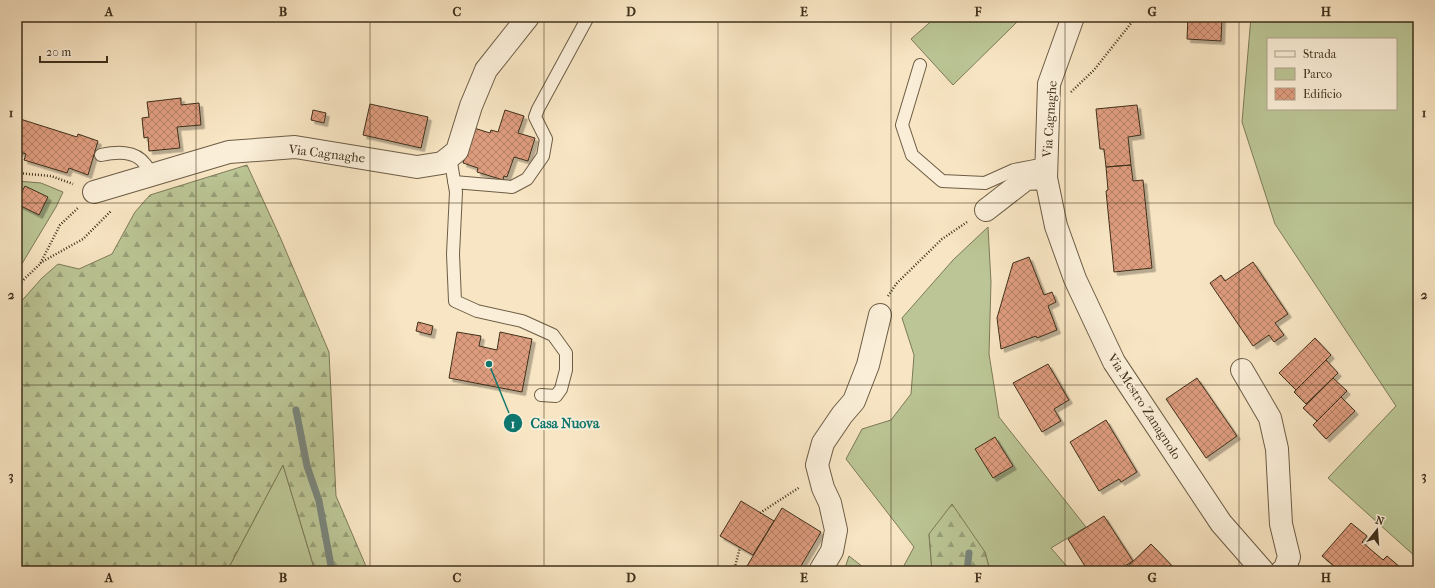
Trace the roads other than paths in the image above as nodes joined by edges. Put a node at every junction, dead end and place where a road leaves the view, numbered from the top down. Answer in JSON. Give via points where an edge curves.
{"nodes":[{"id":1,"x":528,"y":17,"type":"edge"},
{"id":2,"x":588,"y":17,"type":"edge"},
{"id":3,"x":1072,"y":17,"type":"edge"},
{"id":4,"x":920,"y":65,"type":"dead end"},
{"id":5,"x":101,"y":155,"type":"dead end"},
{"id":6,"x":450,"y":157,"type":"junction"},
{"id":7,"x":1046,"y":171,"type":"junction"},
{"id":8,"x":150,"y":176,"type":"junction"},
{"id":9,"x":454,"y":182,"type":"junction"},
{"id":10,"x":94,"y":192,"type":"road end"},
{"id":11,"x":986,"y":210,"type":"road end"},
{"id":12,"x":880,"y":314,"type":"road end"},
{"id":13,"x":1242,"y":370,"type":"dead end"},
{"id":14,"x":541,"y":395,"type":"dead end"},
{"id":15,"x":820,"y":571,"type":"edge"},
{"id":16,"x":1263,"y":571,"type":"edge"},
{"id":17,"x":1282,"y":571,"type":"edge"}],
"edges":[{"from":1,"to":6,"type":"street","via":[[486,70],[457,151]]},
{"from":2,"to":9,"type":"lane","via":[[538,109],[535,117],[546,139],[544,156],[527,179],[512,187]]},
{"from":3,"to":7,"type":"street","name":"Via Cagnaghe","via":[[1049,84]]},
{"from":4,"to":7,"type":"lane","via":[[902,125],[912,155],[942,181],[985,183],[1014,170]]},
{"from":5,"to":8,"type":"lane","via":[[118,152],[132,154],[145,163]]},
{"from":6,"to":8,"type":"street","name":"Via Cagnaghe","via":[[442,163],[417,167],[295,147],[229,152]]},
{"from":6,"to":9,"type":"lane"},
{"from":7,"to":11,"type":"street","via":[[1026,179]]},
{"from":7,"to":16,"type":"street","name":"Via Mestro Zanagnolo","via":[[1056,226],[1075,279],[1114,362],[1221,523]]},
{"from":8,"to":10,"type":"street","name":"Via Cagnaghe"},
{"from":9,"to":14,"type":"lane","via":[[455,301],[477,311],[522,321],[553,335],[566,353],[566,370],[561,389],[556,396]]},
{"from":12,"to":15,"type":"street","via":[[868,365],[854,401],[823,443],[817,465],[836,530],[832,551]]},
{"from":13,"to":17,"type":"street","via":[[1270,418],[1277,449],[1281,524],[1290,557]]}]}
